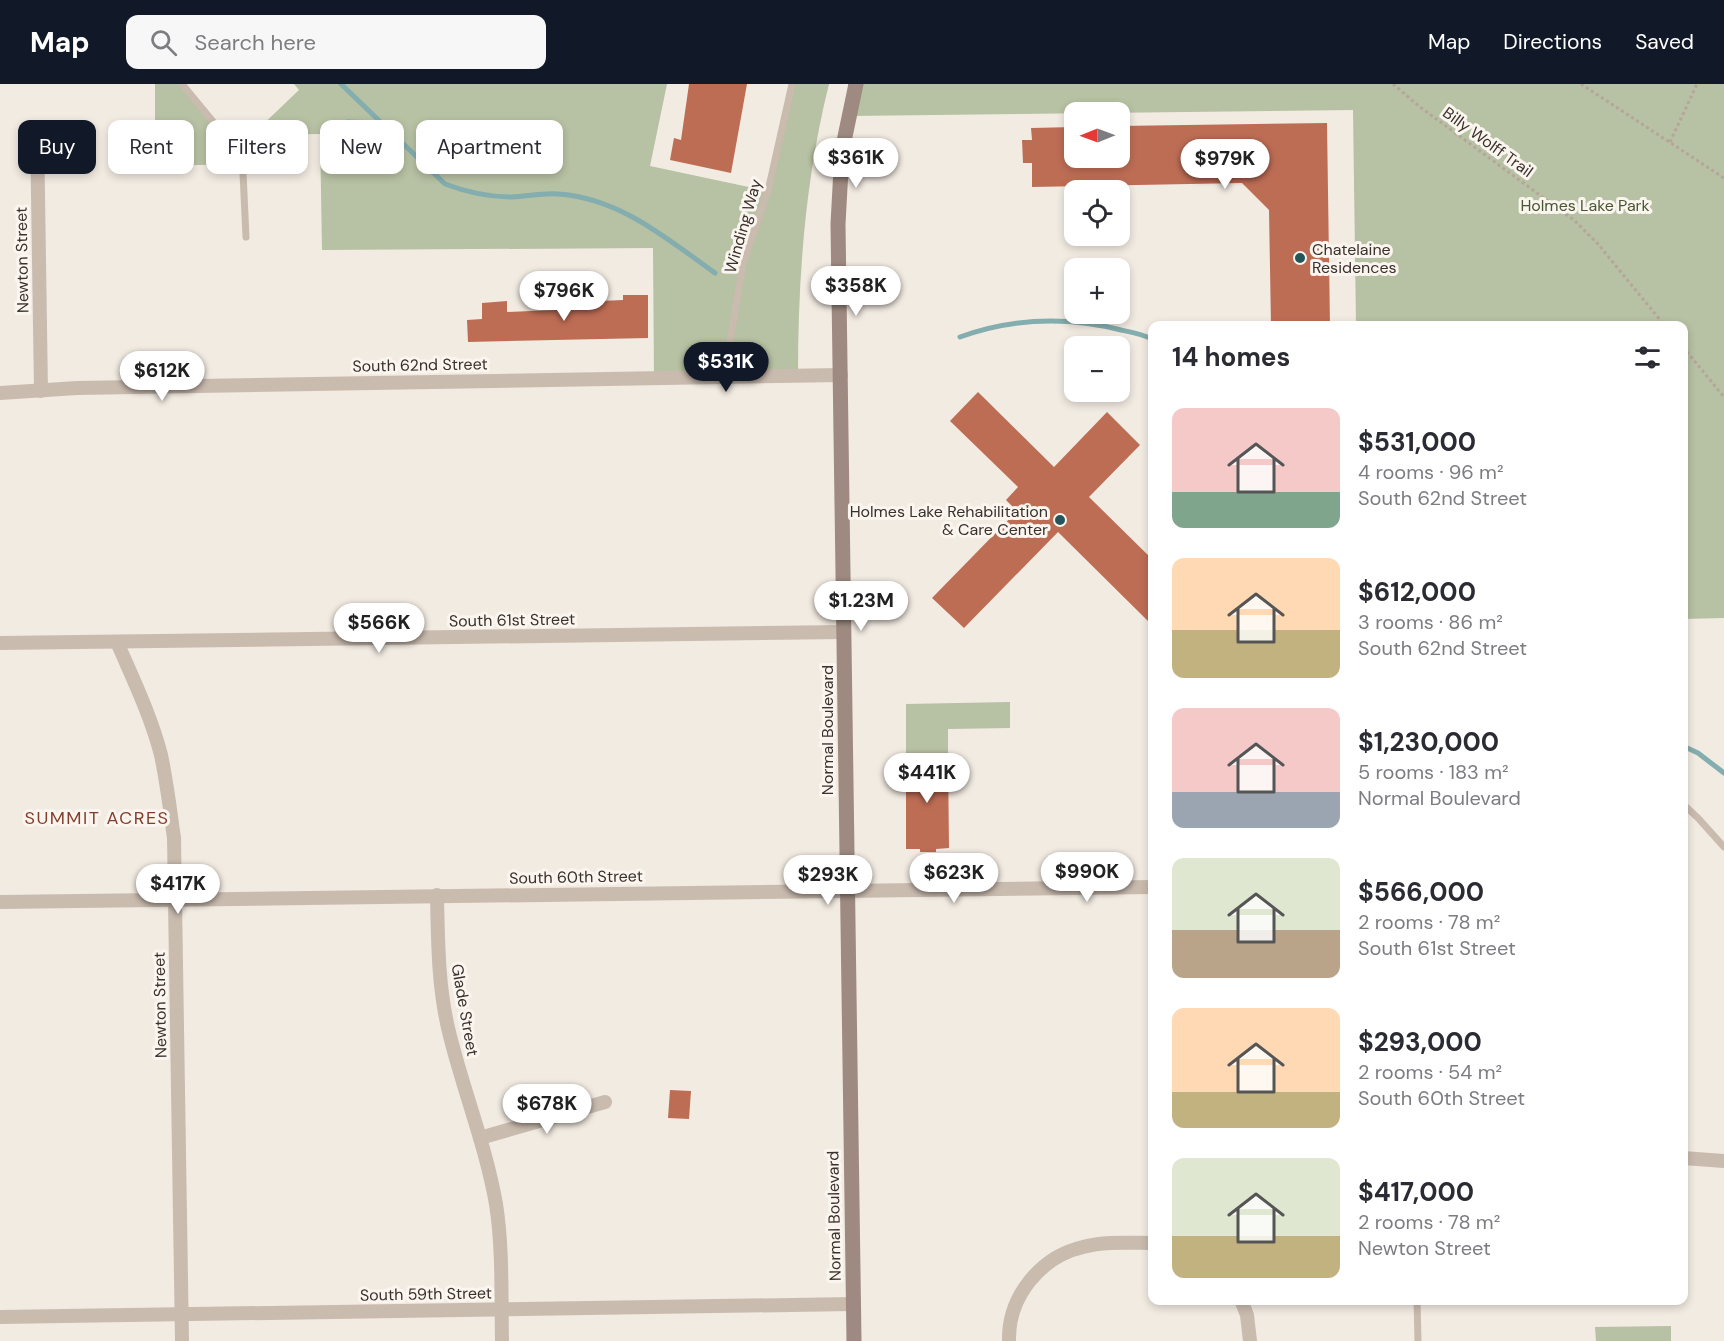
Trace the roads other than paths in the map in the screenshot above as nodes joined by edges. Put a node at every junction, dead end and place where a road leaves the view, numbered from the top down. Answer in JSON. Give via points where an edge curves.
{"nodes":[{"id":1,"x":182,"y":84,"type":"edge"},
{"id":2,"x":792,"y":84,"type":"edge"},
{"id":3,"x":856,"y":84,"type":"edge"},
{"id":4,"x":38,"y":174,"type":"edge"},
{"id":5,"x":246,"y":237,"type":"dead end"},
{"id":6,"x":841,"y":375,"type":"junction"},
{"id":7,"x":724,"y":378,"type":"junction"},
{"id":8,"x":41,"y":391,"type":"junction"},
{"id":9,"x":0,"y":393,"type":"edge"},
{"id":10,"x":844,"y":632,"type":"junction"},
{"id":11,"x":117,"y":642,"type":"junction"},
{"id":12,"x":0,"y":643,"type":"edge"},
{"id":13,"x":1688,"y":809,"type":"edge"},
{"id":14,"x":1724,"y":847,"type":"edge"},
{"id":15,"x":1148,"y":887,"type":"edge"},
{"id":16,"x":846,"y":890,"type":"junction"},
{"id":17,"x":437,"y":896,"type":"junction"},
{"id":18,"x":175,"y":899,"type":"junction"},
{"id":19,"x":0,"y":902,"type":"edge"},
{"id":20,"x":605,"y":1102,"type":"dead end"},
{"id":21,"x":480,"y":1138,"type":"junction"},
{"id":22,"x":1688,"y":1158,"type":"edge"},
{"id":23,"x":1724,"y":1161,"type":"edge"},
{"id":24,"x":1148,"y":1243,"type":"edge"},
{"id":25,"x":853,"y":1304,"type":"junction"},
{"id":26,"x":1243,"y":1305,"type":"edge"},
{"id":27,"x":1417,"y":1305,"type":"edge"},
{"id":28,"x":501,"y":1310,"type":"junction"},
{"id":29,"x":181,"y":1315,"type":"junction"},
{"id":30,"x":0,"y":1317,"type":"edge"},
{"id":31,"x":182,"y":1341,"type":"edge"},
{"id":32,"x":502,"y":1341,"type":"edge"},
{"id":33,"x":854,"y":1341,"type":"edge"},
{"id":34,"x":1009,"y":1341,"type":"edge"},
{"id":35,"x":1250,"y":1341,"type":"edge"},
{"id":36,"x":1418,"y":1341,"type":"edge"}],
"edges":[{"from":1,"to":5,"type":"lane","via":[[239,153]]},
{"from":2,"to":7,"type":"lane","name":"Winding Way","via":[[768,191],[743,263]]},
{"from":3,"to":6,"type":"main road","name":"Normal Boulevard","via":[[842,152],[838,198]]},
{"from":4,"to":8,"type":"street","name":"Newton Street"},
{"from":6,"to":7,"type":"street","name":"South 62nd Street"},
{"from":6,"to":10,"type":"main road","name":"Normal Boulevard"},
{"from":7,"to":8,"type":"street","name":"South 62nd Street","via":[[77,387]]},
{"from":8,"to":9,"type":"street","name":"South 62nd Street"},
{"from":10,"to":11,"type":"street","name":"South 61st Street"},
{"from":10,"to":16,"type":"main road","name":"Normal Boulevard"},
{"from":11,"to":12,"type":"street","name":"South 61st Street"},
{"from":11,"to":18,"type":"street","name":"Newton Street","via":[[160,754],[174,838]]},
{"from":13,"to":14,"type":"lane"},
{"from":15,"to":16,"type":"street","name":"South 60th Street"},
{"from":16,"to":17,"type":"street","name":"South 60th Street"},
{"from":16,"to":25,"type":"main road","name":"Normal Boulevard"},
{"from":17,"to":18,"type":"street","name":"South 60th Street"},
{"from":17,"to":21,"type":"street","name":"Glade Street","via":[[441,988],[450,1035]]},
{"from":18,"to":19,"type":"street","name":"South 60th Street"},
{"from":18,"to":29,"type":"street","name":"Newton Street"},
{"from":20,"to":21,"type":"street"},
{"from":21,"to":28,"type":"street","name":"Glade Street","via":[[496,1206]]},
{"from":22,"to":23,"type":"street"},
{"from":24,"to":34,"type":"street","via":[[1084,1246],[1038,1271],[1017,1301]]},
{"from":25,"to":28,"type":"street","name":"South 59th Street"},
{"from":25,"to":33,"type":"main road","name":"Normal Boulevard"},
{"from":26,"to":35,"type":"street"},
{"from":27,"to":36,"type":"lane"},
{"from":28,"to":29,"type":"street","name":"South 59th Street"},
{"from":28,"to":32,"type":"street","name":"Glade Street"},
{"from":29,"to":30,"type":"street","name":"South 59th Street"},
{"from":29,"to":31,"type":"street","name":"Newton Street"}]}
